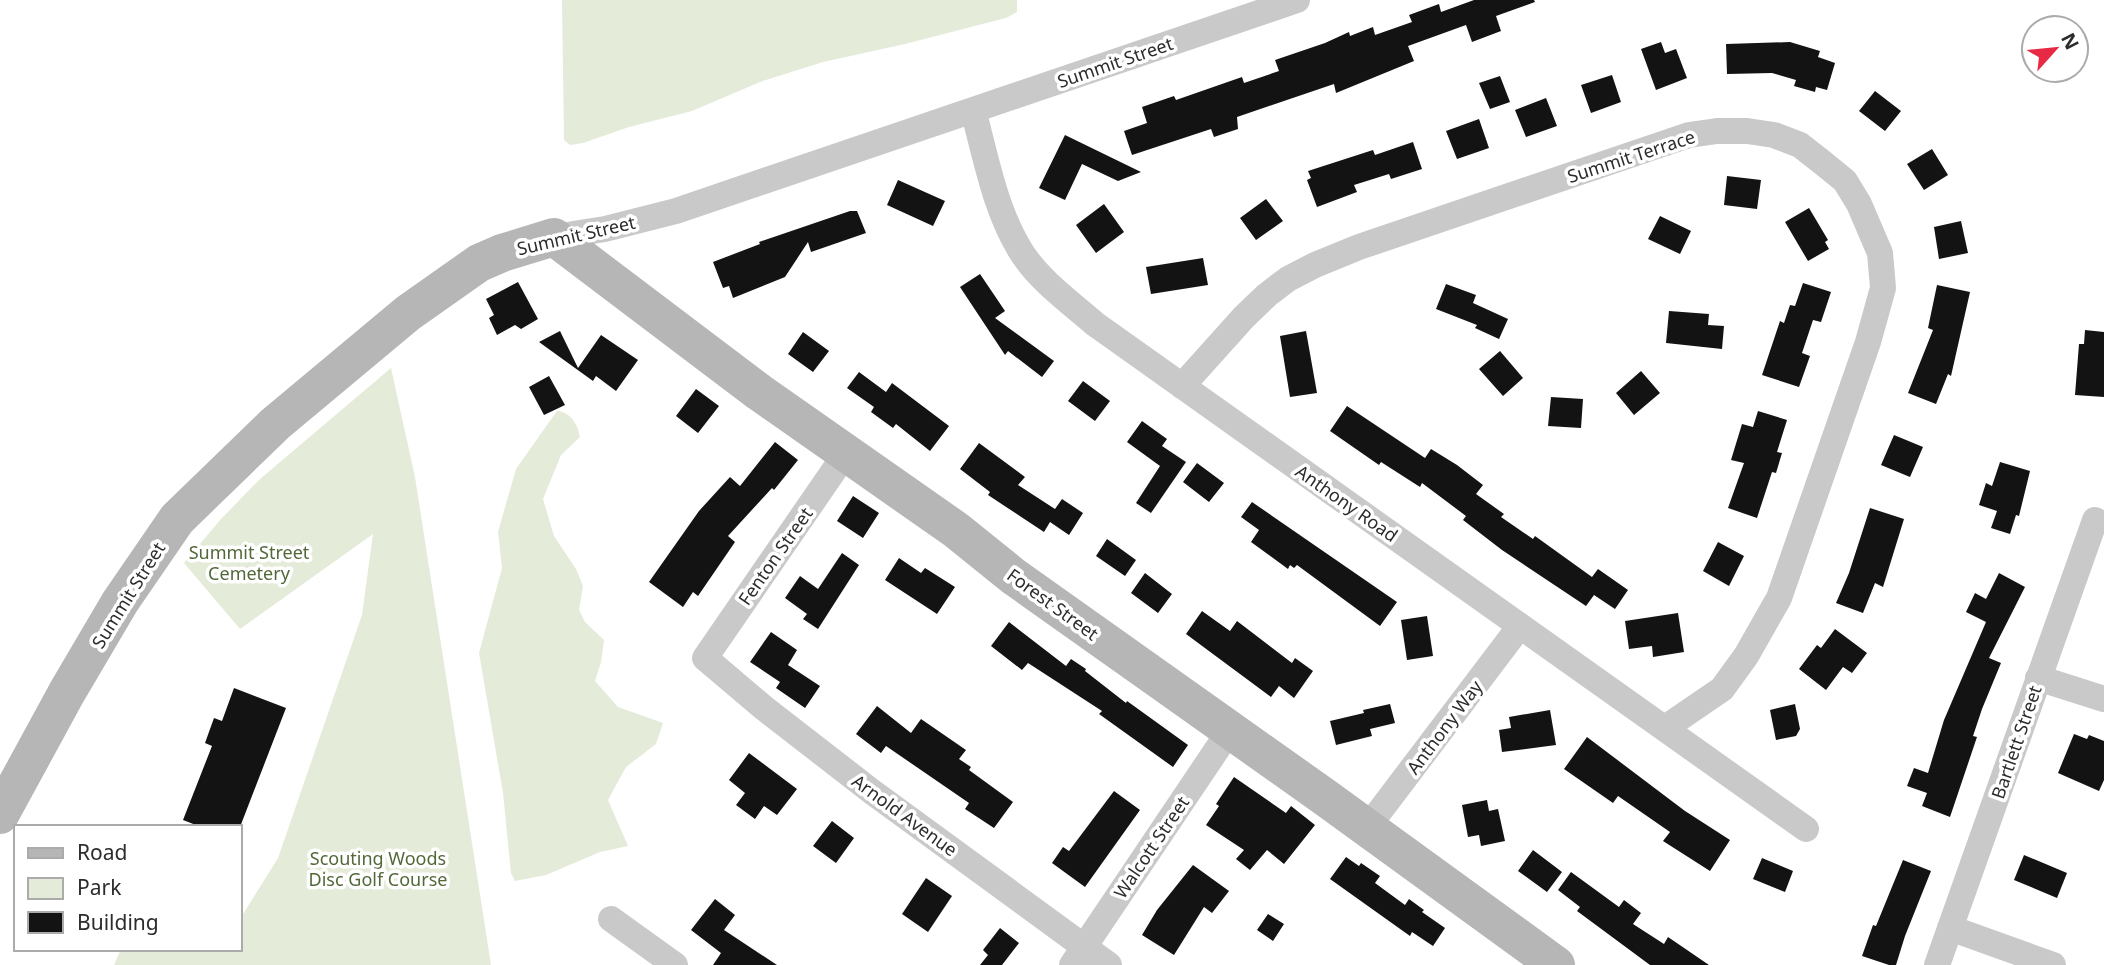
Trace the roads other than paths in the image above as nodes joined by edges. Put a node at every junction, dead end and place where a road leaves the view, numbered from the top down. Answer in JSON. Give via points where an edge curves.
{"nodes":[{"id":1,"x":1297,"y":0,"type":"edge"},
{"id":2,"x":973,"y":110,"type":"junction"},
{"id":3,"x":554,"y":237,"type":"junction"},
{"id":4,"x":1182,"y":386,"type":"junction"},
{"id":5,"x":846,"y":453,"type":"junction"},
{"id":6,"x":2095,"y":520,"type":"dead end"},
{"id":7,"x":1520,"y":626,"type":"junction"},
{"id":8,"x":705,"y":658,"type":"joint"},
{"id":9,"x":2038,"y":678,"type":"junction"},
{"id":10,"x":2104,"y":699,"type":"edge"},
{"id":11,"x":1665,"y":728,"type":"junction"},
{"id":12,"x":1230,"y":730,"type":"junction"},
{"id":13,"x":0,"y":816,"type":"edge"},
{"id":14,"x":1367,"y":828,"type":"junction"},
{"id":15,"x":1807,"y":829,"type":"dead end"},
{"id":16,"x":611,"y":919,"type":"dead end"},
{"id":17,"x":1950,"y":928,"type":"junction"},
{"id":18,"x":1078,"y":957,"type":"edge"},
{"id":19,"x":675,"y":965,"type":"edge"},
{"id":20,"x":1109,"y":965,"type":"edge"},
{"id":21,"x":1556,"y":965,"type":"edge"},
{"id":22,"x":1937,"y":965,"type":"edge"},
{"id":23,"x":2053,"y":965,"type":"edge"}],
"edges":[{"from":1,"to":2,"type":"street","name":"Summit Street"},
{"from":2,"to":3,"type":"street","name":"Summit Street","via":[[676,211]]},
{"from":2,"to":4,"type":"street","name":"Anthony Road","via":[[997,196],[1022,253],[1095,324]]},
{"from":3,"to":5,"type":"street","name":"Forest Street"},
{"from":3,"to":13,"type":"street","name":"Summit Street","via":[[479,264],[408,313],[275,424],[177,519],[120,602]]},
{"from":4,"to":7,"type":"street","name":"Anthony Road"},
{"from":4,"to":11,"type":"street","name":"Summit Terrace","via":[[1267,295],[1288,279],[1359,247],[1689,135],[1747,131],[1800,145],[1845,181],[1859,204],[1880,253],[1883,288],[1779,598],[1722,689]]},
{"from":5,"to":8,"type":"street","name":"Fenton Street"},
{"from":5,"to":12,"type":"street","name":"Forest Street"},
{"from":6,"to":9,"type":"street","name":"Bartlett Street"},
{"from":7,"to":11,"type":"street","name":"Anthony Road"},
{"from":7,"to":14,"type":"street","name":"Anthony Way"},
{"from":8,"to":18,"type":"street","name":"Arnold Avenue"},
{"from":9,"to":10,"type":"street"},
{"from":9,"to":17,"type":"street","name":"Bartlett Street"},
{"from":11,"to":15,"type":"street","name":"Anthony Road"},
{"from":12,"to":14,"type":"street","name":"Forest Street"},
{"from":12,"to":18,"type":"street","name":"Walcott Street"},
{"from":14,"to":21,"type":"street","name":"Forest Street"},
{"from":16,"to":19,"type":"street"},
{"from":17,"to":22,"type":"street","name":"Bartlett Street"},
{"from":17,"to":23,"type":"street"},
{"from":18,"to":20,"type":"street","name":"Arnold Avenue"}]}
